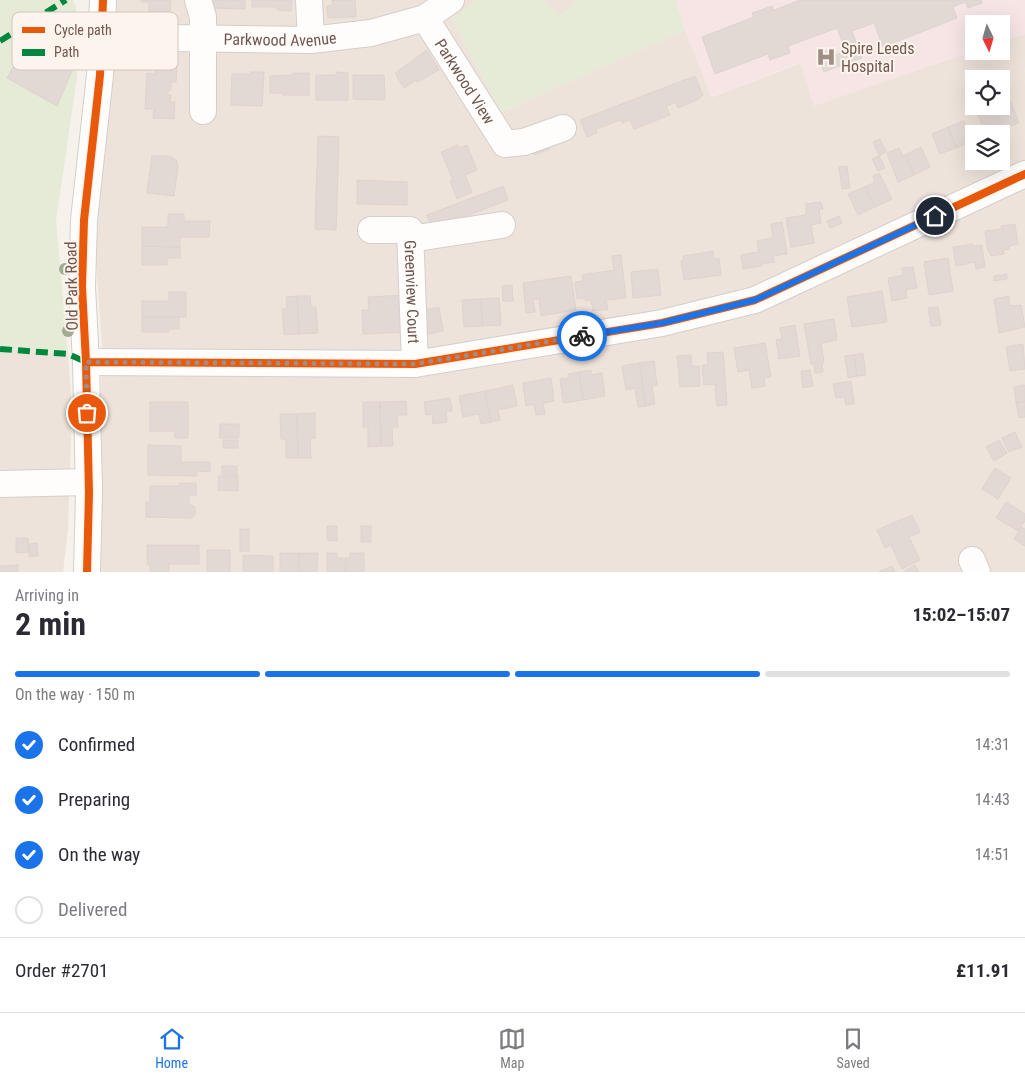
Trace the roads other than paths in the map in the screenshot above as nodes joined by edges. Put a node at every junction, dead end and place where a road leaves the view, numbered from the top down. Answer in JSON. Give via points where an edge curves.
{"nodes":[{"id":1,"x":198,"y":0,"type":"edge"},
{"id":2,"x":309,"y":0,"type":"edge"},
{"id":3,"x":451,"y":0,"type":"edge"},
{"id":4,"x":425,"y":18,"type":"junction"},
{"id":5,"x":178,"y":39,"type":"edge"},
{"id":6,"x":203,"y":39,"type":"junction"},
{"id":7,"x":311,"y":40,"type":"junction"},
{"id":8,"x":100,"y":70,"type":"edge"},
{"id":9,"x":203,"y":111,"type":"dead end"},
{"id":10,"x":563,"y":128,"type":"dead end"},
{"id":11,"x":1025,"y":174,"type":"edge"},
{"id":12,"x":502,"y":225,"type":"dead end"},
{"id":13,"x":371,"y":230,"type":"dead end"},
{"id":14,"x":410,"y":239,"type":"junction"},
{"id":15,"x":86,"y":362,"type":"junction"},
{"id":16,"x":415,"y":364,"type":"junction"},
{"id":17,"x":89,"y":482,"type":"junction"},
{"id":18,"x":0,"y":484,"type":"edge"},
{"id":19,"x":87,"y":572,"type":"edge"}],
"edges":[{"from":1,"to":6,"type":"street","via":[[203,17]]},
{"from":2,"to":7,"type":"street"},
{"from":3,"to":4,"type":"street","name":"Parkwood Avenue"},
{"from":4,"to":7,"type":"street","name":"Parkwood Avenue","via":[[371,33]]},
{"from":4,"to":10,"type":"street","name":"Parkwood View","via":[[505,144],[524,142]]},
{"from":5,"to":6,"type":"street","name":"Parkwood Avenue"},
{"from":6,"to":7,"type":"street","name":"Parkwood Avenue"},
{"from":6,"to":9,"type":"street"},
{"from":8,"to":15,"type":"street","name":"Old Park Road","via":[[84,220],[82,287]]},
{"from":11,"to":16,"type":"street","via":[[755,300],[662,323]]},
{"from":12,"to":14,"type":"street"},
{"from":13,"to":14,"type":"street","name":"Greenview Court","via":[[410,230]]},
{"from":14,"to":16,"type":"street","name":"Greenview Court"},
{"from":15,"to":16,"type":"street"},
{"from":15,"to":17,"type":"street","name":"Old Park Road"},
{"from":17,"to":18,"type":"street"},
{"from":17,"to":19,"type":"street","name":"Old Park Road"}]}
